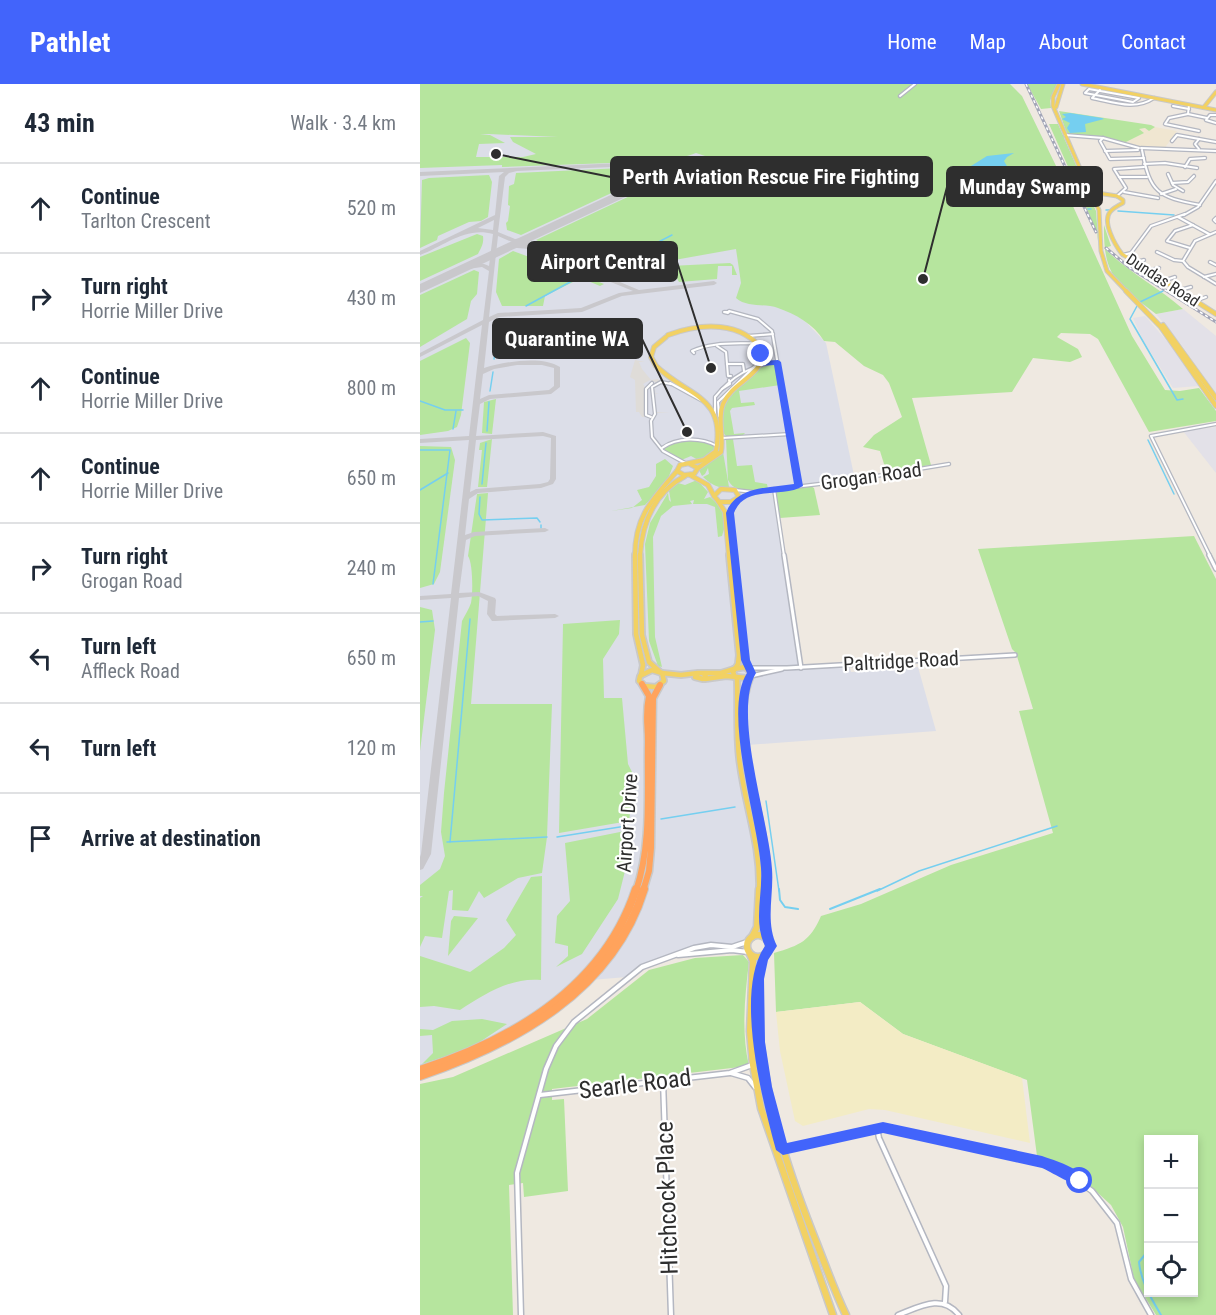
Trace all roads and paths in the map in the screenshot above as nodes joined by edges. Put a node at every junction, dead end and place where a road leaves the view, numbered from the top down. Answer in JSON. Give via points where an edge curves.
{"nodes":[{"id":1,"x":915,"y":84,"type":"edge"},
{"id":2,"x":1061,"y":84,"type":"edge"},
{"id":3,"x":1075,"y":84,"type":"edge"},
{"id":4,"x":1082,"y":84,"type":"edge"},
{"id":5,"x":1095,"y":87,"type":"junction"},
{"id":6,"x":1100,"y":90,"type":"junction"},
{"id":7,"x":1110,"y":92,"type":"junction"},
{"id":8,"x":1216,"y":92,"type":"edge"},
{"id":9,"x":1122,"y":94,"type":"junction"},
{"id":10,"x":1095,"y":95,"type":"junction"},
{"id":11,"x":900,"y":96,"type":"dead end"},
{"id":12,"x":1130,"y":96,"type":"junction"},
{"id":13,"x":1104,"y":97,"type":"junction"},
{"id":14,"x":1154,"y":98,"type":"junction"},
{"id":15,"x":1214,"y":98,"type":"edge"},
{"id":16,"x":1115,"y":99,"type":"junction"},
{"id":17,"x":1122,"y":100,"type":"junction"},
{"id":18,"x":1173,"y":106,"type":"dead end"},
{"id":19,"x":1190,"y":107,"type":"junction"},
{"id":20,"x":1204,"y":108,"type":"junction"},
{"id":21,"x":1216,"y":110,"type":"edge"},
{"id":22,"x":1171,"y":114,"type":"dead end"},
{"id":23,"x":1188,"y":114,"type":"junction"},
{"id":24,"x":1216,"y":115,"type":"edge"},
{"id":25,"x":1174,"y":117,"type":"junction"},
{"id":26,"x":1207,"y":118,"type":"junction"},
{"id":27,"x":1216,"y":123,"type":"edge"},
{"id":28,"x":1188,"y":124,"type":"dead end"},
{"id":29,"x":1186,"y":128,"type":"junction"},
{"id":30,"x":1199,"y":131,"type":"dead end"},
{"id":31,"x":1065,"y":135,"type":"junction"},
{"id":32,"x":1103,"y":138,"type":"junction"},
{"id":33,"x":1199,"y":139,"type":"junction"},
{"id":34,"x":1172,"y":141,"type":"dead end"},
{"id":35,"x":1216,"y":142,"type":"edge"},
{"id":36,"x":1139,"y":149,"type":"junction"},
{"id":37,"x":1198,"y":149,"type":"junction"},
{"id":38,"x":1105,"y":151,"type":"junction"},
{"id":39,"x":1216,"y":151,"type":"edge"},
{"id":40,"x":1144,"y":158,"type":"junction"},
{"id":41,"x":1205,"y":158,"type":"dead end"},
{"id":42,"x":1111,"y":159,"type":"junction"},
{"id":43,"x":1167,"y":159,"type":"dead end"},
{"id":44,"x":1167,"y":163,"type":"junction"},
{"id":45,"x":1144,"y":165,"type":"junction"},
{"id":46,"x":1185,"y":166,"type":"junction"},
{"id":47,"x":1115,"y":168,"type":"junction"},
{"id":48,"x":1197,"y":168,"type":"dead end"},
{"id":49,"x":1168,"y":174,"type":"dead end"},
{"id":50,"x":1194,"y":176,"type":"dead end"},
{"id":51,"x":1084,"y":177,"type":"junction"},
{"id":52,"x":1119,"y":177,"type":"junction"},
{"id":53,"x":1147,"y":177,"type":"junction"},
{"id":54,"x":1216,"y":181,"type":"edge"},
{"id":55,"x":1172,"y":183,"type":"junction"},
{"id":56,"x":1177,"y":189,"type":"junction"},
{"id":57,"x":1183,"y":191,"type":"dead end"},
{"id":58,"x":1093,"y":192,"type":"junction"},
{"id":59,"x":1124,"y":192,"type":"junction"},
{"id":60,"x":1161,"y":194,"type":"junction"},
{"id":61,"x":1117,"y":196,"type":"junction"},
{"id":62,"x":1158,"y":198,"type":"dead end"},
{"id":63,"x":1200,"y":205,"type":"junction"},
{"id":64,"x":1178,"y":217,"type":"junction"},
{"id":65,"x":1216,"y":218,"type":"edge"},
{"id":66,"x":1216,"y":222,"type":"edge"},
{"id":67,"x":1193,"y":225,"type":"junction"},
{"id":68,"x":1216,"y":232,"type":"edge"},
{"id":69,"x":1209,"y":234,"type":"junction"},
{"id":70,"x":1190,"y":248,"type":"junction"},
{"id":71,"x":1158,"y":252,"type":"dead end"},
{"id":72,"x":1122,"y":255,"type":"junction"},
{"id":73,"x":1144,"y":260,"type":"dead end"},
{"id":74,"x":1183,"y":261,"type":"junction"},
{"id":75,"x":1210,"y":262,"type":"dead end"},
{"id":76,"x":1134,"y":263,"type":"junction"},
{"id":77,"x":1216,"y":265,"type":"edge"},
{"id":78,"x":1159,"y":268,"type":"dead end"},
{"id":79,"x":1147,"y":271,"type":"junction"},
{"id":80,"x":1216,"y":274,"type":"edge"},
{"id":81,"x":1175,"y":277,"type":"dead end"},
{"id":82,"x":1204,"y":277,"type":"junction"},
{"id":83,"x":1163,"y":281,"type":"junction"},
{"id":84,"x":1216,"y":284,"type":"edge"},
{"id":85,"x":1191,"y":287,"type":"dead end"},
{"id":86,"x":1179,"y":291,"type":"junction"},
{"id":87,"x":1130,"y":296,"type":"junction"},
{"id":88,"x":1206,"y":297,"type":"dead end"},
{"id":89,"x":1195,"y":301,"type":"junction"},
{"id":90,"x":1216,"y":309,"type":"edge"},
{"id":91,"x":1211,"y":311,"type":"junction"},
{"id":92,"x":730,"y":312,"type":"dead end"},
{"id":93,"x":1216,"y":314,"type":"edge"},
{"id":94,"x":773,"y":334,"type":"junction"},
{"id":95,"x":755,"y":340,"type":"junction"},
{"id":96,"x":715,"y":345,"type":"junction"},
{"id":97,"x":694,"y":353,"type":"dead end"},
{"id":98,"x":778,"y":362,"type":"junction"},
{"id":99,"x":726,"y":364,"type":"junction"},
{"id":100,"x":760,"y":364,"type":"junction"},
{"id":101,"x":742,"y":373,"type":"junction"},
{"id":102,"x":736,"y":376,"type":"junction"},
{"id":103,"x":670,"y":383,"type":"junction"},
{"id":104,"x":1216,"y":398,"type":"edge"},
{"id":105,"x":1216,"y":406,"type":"edge"},
{"id":106,"x":653,"y":415,"type":"junction"},
{"id":107,"x":717,"y":416,"type":"junction"},
{"id":108,"x":1216,"y":424,"type":"edge"},
{"id":109,"x":1199,"y":426,"type":"junction"},
{"id":110,"x":790,"y":434,"type":"junction"},
{"id":111,"x":722,"y":438,"type":"junction"},
{"id":112,"x":717,"y":447,"type":"junction"},
{"id":113,"x":663,"y":449,"type":"junction"},
{"id":114,"x":688,"y":464,"type":"junction"},
{"id":115,"x":949,"y":464,"type":"dead end"},
{"id":116,"x":698,"y":469,"type":"junction"},
{"id":117,"x":677,"y":471,"type":"junction"},
{"id":118,"x":688,"y":475,"type":"junction"},
{"id":119,"x":799,"y":486,"type":"junction"},
{"id":120,"x":724,"y":489,"type":"junction"},
{"id":121,"x":774,"y":489,"type":"junction"},
{"id":122,"x":735,"y":490,"type":"junction"},
{"id":123,"x":757,"y":491,"type":"junction"},
{"id":124,"x":714,"y":496,"type":"junction"},
{"id":125,"x":737,"y":499,"type":"junction"},
{"id":126,"x":718,"y":501,"type":"junction"},
{"id":127,"x":1216,"y":569,"type":"edge"},
{"id":128,"x":1015,"y":655,"type":"dead end"},
{"id":129,"x":749,"y":668,"type":"junction"},
{"id":130,"x":787,"y":668,"type":"junction"},
{"id":131,"x":801,"y":668,"type":"junction"},
{"id":132,"x":734,"y":669,"type":"junction"},
{"id":133,"x":661,"y":672,"type":"junction"},
{"id":134,"x":641,"y":675,"type":"junction"},
{"id":135,"x":698,"y":676,"type":"junction"},
{"id":136,"x":704,"y":676,"type":"junction"},
{"id":137,"x":749,"y":677,"type":"junction"},
{"id":138,"x":736,"y":678,"type":"junction"},
{"id":139,"x":642,"y":684,"type":"junction"},
{"id":140,"x":662,"y":684,"type":"junction"},
{"id":141,"x":752,"y":937,"type":"junction"},
{"id":142,"x":767,"y":938,"type":"junction"},
{"id":143,"x":747,"y":942,"type":"junction"},
{"id":144,"x":768,"y":952,"type":"junction"},
{"id":145,"x":749,"y":953,"type":"junction"},
{"id":146,"x":664,"y":958,"type":"junction"},
{"id":147,"x":753,"y":1065,"type":"junction"},
{"id":148,"x":420,"y":1071,"type":"edge"},
{"id":149,"x":730,"y":1073,"type":"junction"},
{"id":150,"x":420,"y":1076,"type":"edge"},
{"id":151,"x":663,"y":1080,"type":"junction"},
{"id":152,"x":757,"y":1089,"type":"junction"},
{"id":153,"x":540,"y":1095,"type":"junction"},
{"id":154,"x":877,"y":1128,"type":"junction"},
{"id":155,"x":783,"y":1150,"type":"junction"},
{"id":156,"x":945,"y":1302,"type":"junction"},
{"id":157,"x":520,"y":1315,"type":"edge"},
{"id":158,"x":671,"y":1315,"type":"edge"},
{"id":159,"x":833,"y":1315,"type":"edge"},
{"id":160,"x":846,"y":1315,"type":"edge"},
{"id":161,"x":898,"y":1315,"type":"edge"},
{"id":162,"x":959,"y":1315,"type":"edge"},
{"id":163,"x":1151,"y":1315,"type":"edge"}],
"edges":[{"from":1,"to":11,"type":"street"},
{"from":2,"to":31,"type":"main road","via":[[1053,100]]},
{"from":3,"to":5,"type":"main road"},
{"from":4,"to":5,"type":"main road"},
{"from":5,"to":14,"type":"main road"},
{"from":6,"to":7,"type":"street"},
{"from":6,"to":10,"type":"street"},
{"from":6,"to":10,"type":"street","via":[[1089,89],[1085,93]]},
{"from":7,"to":9,"type":"street"},
{"from":7,"to":13,"type":"street"},
{"from":8,"to":15,"type":"main road"},
{"from":9,"to":12,"type":"street"},
{"from":9,"to":16,"type":"street"},
{"from":10,"to":13,"type":"street"},
{"from":10,"to":14,"type":"street","via":[[1092,98],[1134,106],[1148,104]]},
{"from":12,"to":17,"type":"street"},
{"from":12,"to":17,"type":"street","via":[[1140,98],[1135,102]]},
{"from":13,"to":16,"type":"street"},
{"from":14,"to":19,"type":"main road"},
{"from":15,"to":20,"type":"main road"},
{"from":16,"to":17,"type":"street"},
{"from":18,"to":19,"type":"street"},
{"from":19,"to":20,"type":"main road"},
{"from":19,"to":23,"type":"street"},
{"from":20,"to":21,"type":"main road"},
{"from":22,"to":25,"type":"street"},
{"from":23,"to":25,"type":"street"},
{"from":23,"to":26,"type":"street"},
{"from":24,"to":26,"type":"street"},
{"from":25,"to":29,"type":"street","via":[[1165,124]]},
{"from":26,"to":27,"type":"street"},
{"from":28,"to":29,"type":"street"},
{"from":29,"to":30,"type":"street"},
{"from":31,"to":32,"type":"street"},
{"from":31,"to":51,"type":"main road"},
{"from":32,"to":36,"type":"street"},
{"from":32,"to":38,"type":"street","via":[[1100,141]]},
{"from":33,"to":34,"type":"street","via":[[1177,135]]},
{"from":33,"to":35,"type":"street"},
{"from":33,"to":37,"type":"street","via":[[1195,144]]},
{"from":36,"to":37,"type":"street"},
{"from":36,"to":38,"type":"street"},
{"from":36,"to":40,"type":"street"},
{"from":37,"to":39,"type":"street"},
{"from":38,"to":42,"type":"street"},
{"from":40,"to":42,"type":"street"},
{"from":40,"to":45,"type":"street"},
{"from":41,"to":46,"type":"street","via":[[1190,159]]},
{"from":42,"to":47,"type":"street"},
{"from":43,"to":44,"type":"street"},
{"from":44,"to":45,"type":"street"},
{"from":44,"to":46,"type":"street"},
{"from":45,"to":47,"type":"street"},
{"from":45,"to":53,"type":"street"},
{"from":46,"to":48,"type":"street"},
{"from":47,"to":52,"type":"street"},
{"from":49,"to":55,"type":"street"},
{"from":50,"to":55,"type":"street","via":[[1188,182]]},
{"from":51,"to":58,"type":"main road"},
{"from":51,"to":58,"type":"main road"},
{"from":52,"to":53,"type":"street"},
{"from":52,"to":59,"type":"street","via":[[1126,187]]},
{"from":53,"to":60,"type":"street","via":[[1150,186]]},
{"from":54,"to":63,"type":"street"},
{"from":55,"to":56,"type":"street"},
{"from":56,"to":57,"type":"street"},
{"from":56,"to":60,"type":"street"},
{"from":58,"to":61,"type":"main road"},
{"from":58,"to":87,"type":"main road","via":[[1099,212],[1103,260],[1113,280]]},
{"from":59,"to":61,"type":"street"},
{"from":59,"to":62,"type":"street"},
{"from":60,"to":63,"type":"street"},
{"from":61,"to":72,"type":"main road","name":"Dundas Road","via":[[1123,203],[1110,212],[1107,220]]},
{"from":63,"to":64,"type":"street"},
{"from":64,"to":67,"type":"street"},
{"from":64,"to":72,"type":"street","via":[[1150,227],[1130,252]]},
{"from":65,"to":66,"type":"street"},
{"from":67,"to":69,"type":"street"},
{"from":67,"to":70,"type":"street","via":[[1173,233],[1167,241]]},
{"from":68,"to":69,"type":"street"},
{"from":69,"to":70,"type":"street"},
{"from":70,"to":74,"type":"street"},
{"from":71,"to":74,"type":"street"},
{"from":72,"to":76,"type":"main road","name":"Dundas Road"},
{"from":73,"to":76,"type":"street"},
{"from":74,"to":82,"type":"street"},
{"from":75,"to":77,"type":"street"},
{"from":76,"to":79,"type":"main road","name":"Dundas Road"},
{"from":78,"to":79,"type":"street"},
{"from":79,"to":83,"type":"main road","name":"Dundas Road"},
{"from":80,"to":82,"type":"street"},
{"from":81,"to":83,"type":"street"},
{"from":82,"to":84,"type":"street"},
{"from":83,"to":86,"type":"main road","name":"Dundas Road"},
{"from":85,"to":86,"type":"street"},
{"from":86,"to":89,"type":"main road","name":"Dundas Road"},
{"from":87,"to":104,"type":"main road","via":[[1169,332]]},
{"from":87,"to":105,"type":"main road","via":[[1161,327]]},
{"from":88,"to":89,"type":"street"},
{"from":89,"to":91,"type":"main road","name":"Dundas Road"},
{"from":90,"to":91,"type":"street"},
{"from":91,"to":93,"type":"main road","name":"Dundas Road"},
{"from":92,"to":94,"type":"street","via":[[760,319]]},
{"from":94,"to":95,"type":"street"},
{"from":94,"to":98,"type":"street"},
{"from":95,"to":96,"type":"street"},
{"from":95,"to":100,"type":"main road","via":[[764,351]]},
{"from":95,"to":107,"type":"main road","via":[[734,329],[691,328],[667,336],[652,349],[655,364],[673,381],[705,400]]},
{"from":96,"to":97,"type":"street","via":[[697,348]]},
{"from":96,"to":99,"type":"street","via":[[726,352]]},
{"from":98,"to":100,"type":"street"},
{"from":98,"to":110,"type":"street"},
{"from":99,"to":101,"type":"street","via":[[744,364]]},
{"from":99,"to":102,"type":"street","via":[[728,376]]},
{"from":100,"to":101,"type":"street"},
{"from":100,"to":107,"type":"main road","via":[[727,397]]},
{"from":101,"to":102,"type":"street"},
{"from":102,"to":107,"type":"street","via":[[714,398]]},
{"from":103,"to":106,"type":"street","via":[[652,387]]},
{"from":103,"to":106,"type":"street","via":[[656,382],[647,387],[646,416]]},
{"from":103,"to":107,"type":"street","via":[[705,403]]},
{"from":106,"to":113,"type":"street","via":[[652,438]]},
{"from":107,"to":111,"type":"main road"},
{"from":107,"to":112,"type":"main road"},
{"from":108,"to":109,"type":"street"},
{"from":108,"to":109,"type":"street"},
{"from":109,"to":127,"type":"street","via":[[1151,435]]},
{"from":110,"to":111,"type":"street"},
{"from":110,"to":119,"type":"street"},
{"from":111,"to":116,"type":"main road","via":[[720,454]]},
{"from":112,"to":113,"type":"street","via":[[708,440],[671,441]]},
{"from":112,"to":114,"type":"main road","via":[[710,458]]},
{"from":113,"to":114,"type":"street","via":[[677,461]]},
{"from":114,"to":116,"type":"main road"},
{"from":114,"to":117,"type":"main road"},
{"from":115,"to":119,"type":"street","name":"Grogan Road"},
{"from":116,"to":118,"type":"main road"},
{"from":116,"to":120,"type":"main road","via":[[704,480]]},
{"from":117,"to":118,"type":"main road"},
{"from":117,"to":134,"type":"main road","via":[[649,503],[635,538]]},
{"from":118,"to":124,"type":"main road","via":[[706,483]]},
{"from":118,"to":133,"type":"main road","via":[[673,483],[655,503],[641,538],[644,642],[649,662]]},
{"from":119,"to":121,"type":"street","name":"Grogan Road"},
{"from":120,"to":122,"type":"main road"},
{"from":120,"to":124,"type":"main road"},
{"from":121,"to":123,"type":"street","name":"Grogan Road"},
{"from":121,"to":131,"type":"street"},
{"from":122,"to":123,"type":"street","name":"Grogan Road"},
{"from":122,"to":125,"type":"main road"},
{"from":123,"to":125,"type":"street","name":"Grogan Road"},
{"from":124,"to":126,"type":"main road"},
{"from":125,"to":126,"type":"main road"},
{"from":125,"to":129,"type":"main road","via":[[730,513]]},
{"from":126,"to":132,"type":"main road","via":[[725,512],[736,618],[739,655]]},
{"from":128,"to":131,"type":"street","name":"Paltridge Road"},
{"from":129,"to":130,"type":"street","name":"Paltridge Road"},
{"from":129,"to":132,"type":"main road"},
{"from":129,"to":137,"type":"main road"},
{"from":130,"to":131,"type":"street","name":"Paltridge Road"},
{"from":130,"to":137,"type":"street","name":"Paltridge Road"},
{"from":132,"to":136,"type":"main road"},
{"from":132,"to":138,"type":"main road"},
{"from":133,"to":134,"type":"main road"},
{"from":133,"to":135,"type":"main road"},
{"from":133,"to":140,"type":"main road","via":[[665,677]]},
{"from":134,"to":139,"type":"main road"},
{"from":135,"to":136,"type":"main road"},
{"from":135,"to":140,"type":"main road"},
{"from":136,"to":138,"type":"main road"},
{"from":137,"to":138,"type":"main road"},
{"from":137,"to":142,"type":"main road","via":[[745,686],[744,739],[765,849]]},
{"from":138,"to":141,"type":"main road","via":[[739,758],[760,870],[760,902]]},
{"from":139,"to":140,"type":"main road"},
{"from":139,"to":148,"type":"highway","name":"Airport Drive","via":[[649,696],[645,715],[648,735],[644,854],[637,892],[619,930],[587,972],[539,1015],[488,1045]]},
{"from":140,"to":150,"type":"highway","name":"Airport Drive","via":[[653,698],[650,863],[628,928],[590,978],[543,1019],[489,1051]]},
{"from":141,"to":142,"type":"main road"},
{"from":141,"to":143,"type":"main road"},
{"from":142,"to":144,"type":"main road","via":[[771,943]]},
{"from":143,"to":145,"type":"main road"},
{"from":143,"to":146,"type":"street","via":[[732,947],[700,946]]},
{"from":144,"to":145,"type":"main road","via":[[758,956]]},
{"from":144,"to":155,"type":"main road","via":[[760,967],[758,1029],[765,1087]]},
{"from":145,"to":146,"type":"street","via":[[700,952]]},
{"from":145,"to":147,"type":"main road","via":[[753,964]]},
{"from":146,"to":153,"type":"street","via":[[627,977],[567,1029],[550,1057]]},
{"from":147,"to":149,"type":"street","name":"Searle Road"},
{"from":147,"to":152,"type":"main road"},
{"from":149,"to":151,"type":"street","name":"Searle Road"},
{"from":149,"to":152,"type":"street","via":[[742,1074]]},
{"from":151,"to":153,"type":"street","name":"Searle Road"},
{"from":151,"to":158,"type":"street","name":"Hitchcock Place"},
{"from":152,"to":159,"type":"main road","via":[[773,1147]]},
{"from":153,"to":157,"type":"street","via":[[517,1173]]},
{"from":154,"to":155,"type":"street"},
{"from":154,"to":156,"type":"street","via":[[946,1286]]},
{"from":154,"to":163,"type":"street","via":[[1042,1162],[1080,1181],[1099,1198],[1117,1223],[1131,1279]]},
{"from":155,"to":160,"type":"main road"},
{"from":156,"to":161,"type":"street"},
{"from":156,"to":162,"type":"street"}]}
